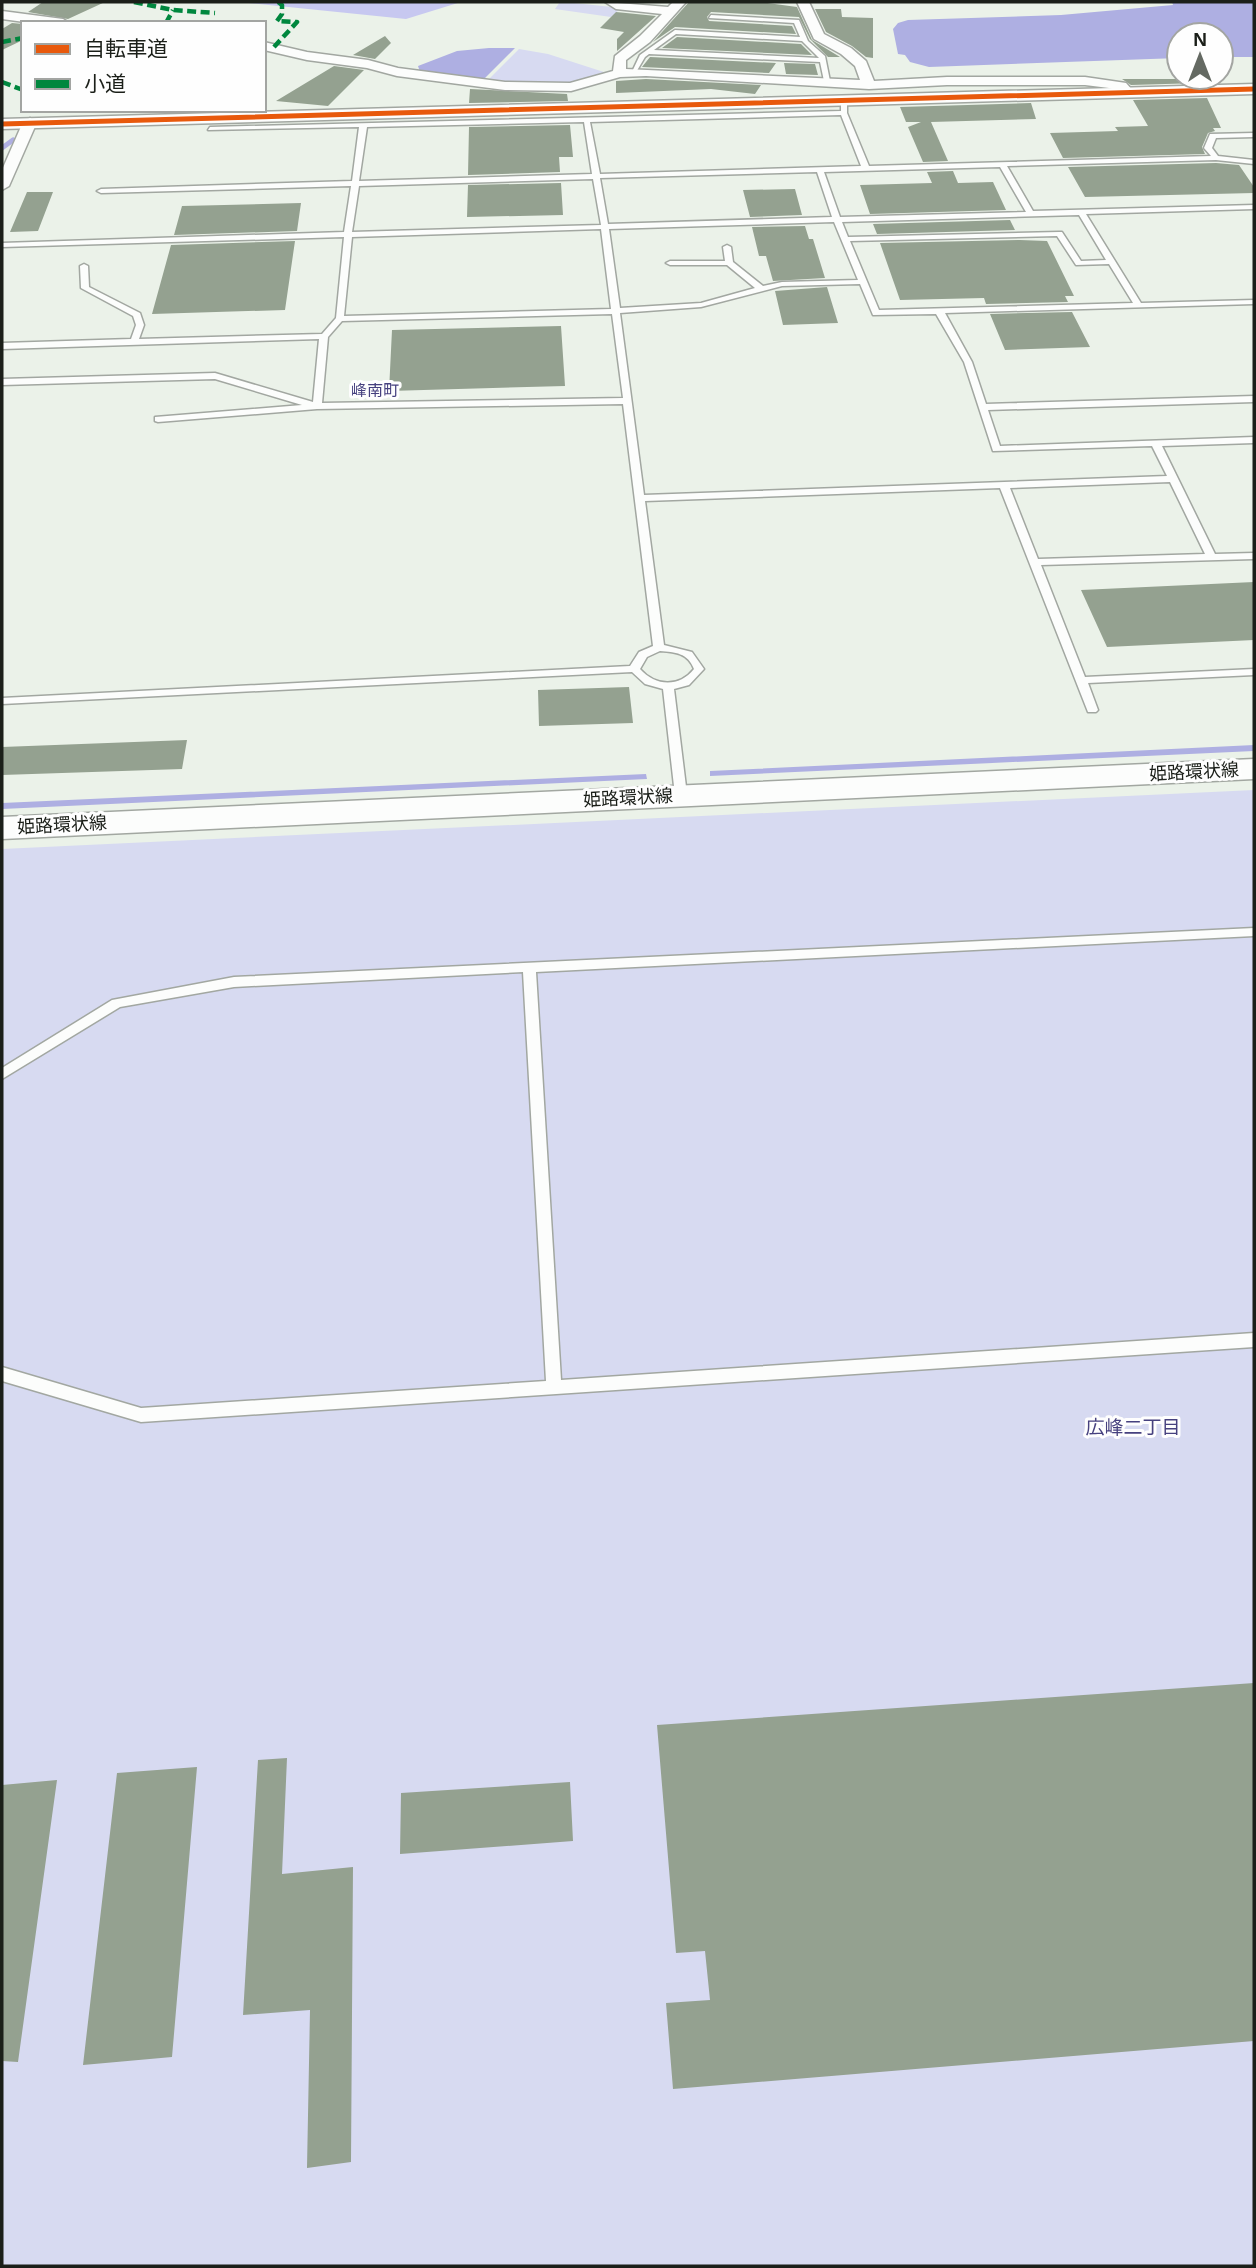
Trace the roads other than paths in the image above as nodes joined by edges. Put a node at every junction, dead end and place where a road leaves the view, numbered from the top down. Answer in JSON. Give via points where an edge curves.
{"nodes":[{"id":1,"x":611,"y":2,"type":"edge"},
{"id":2,"x":803,"y":2,"type":"edge"},
{"id":3,"x":62,"y":6,"type":"dead end"},
{"id":4,"x":675,"y":6,"type":"edge"},
{"id":5,"x":2,"y":15,"type":"edge"},
{"id":6,"x":711,"y":17,"type":"dead end"},
{"id":7,"x":39,"y":20,"type":"junction"},
{"id":8,"x":47,"y":21,"type":"edge"},
{"id":9,"x":802,"y":39,"type":"junction"},
{"id":10,"x":266,"y":46,"type":"edge"},
{"id":11,"x":647,"y":52,"type":"junction"},
{"id":12,"x":823,"y":60,"type":"junction"},
{"id":13,"x":626,"y":73,"type":"junction"},
{"id":14,"x":832,"y":82,"type":"junction"},
{"id":15,"x":869,"y":85,"type":"junction"},
{"id":16,"x":1254,"y":89,"type":"edge"},
{"id":17,"x":1127,"y":92,"type":"junction"},
{"id":18,"x":843,"y":106,"type":"junction"},
{"id":19,"x":230,"y":113,"type":"edge"},
{"id":20,"x":30,"y":122,"type":"junction"},
{"id":21,"x":587,"y":122,"type":"junction"},
{"id":22,"x":2,"y":124,"type":"edge"},
{"id":23,"x":363,"y":127,"type":"junction"},
{"id":24,"x":210,"y":129,"type":"dead end"},
{"id":25,"x":1254,"y":135,"type":"edge"},
{"id":26,"x":1216,"y":158,"type":"junction"},
{"id":27,"x":1254,"y":162,"type":"edge"},
{"id":28,"x":1003,"y":165,"type":"junction"},
{"id":29,"x":866,"y":169,"type":"junction"},
{"id":30,"x":820,"y":170,"type":"junction"},
{"id":31,"x":596,"y":177,"type":"junction"},
{"id":32,"x":356,"y":184,"type":"junction"},
{"id":33,"x":2,"y":186,"type":"edge"},
{"id":34,"x":101,"y":191,"type":"dead end"},
{"id":35,"x":1254,"y":207,"type":"edge"},
{"id":36,"x":1082,"y":212,"type":"junction"},
{"id":37,"x":1031,"y":214,"type":"junction"},
{"id":38,"x":837,"y":220,"type":"junction"},
{"id":39,"x":605,"y":227,"type":"junction"},
{"id":40,"x":348,"y":234,"type":"junction"},
{"id":41,"x":845,"y":239,"type":"junction"},
{"id":42,"x":2,"y":245,"type":"edge"},
{"id":43,"x":727,"y":247,"type":"dead end"},
{"id":44,"x":1112,"y":262,"type":"junction"},
{"id":45,"x":670,"y":263,"type":"dead end"},
{"id":46,"x":729,"y":263,"type":"junction"},
{"id":47,"x":84,"y":266,"type":"dead end"},
{"id":48,"x":862,"y":282,"type":"junction"},
{"id":49,"x":761,"y":289,"type":"junction"},
{"id":50,"x":1254,"y":302,"type":"edge"},
{"id":51,"x":1139,"y":306,"type":"junction"},
{"id":52,"x":614,"y":311,"type":"junction"},
{"id":53,"x":939,"y":311,"type":"junction"},
{"id":54,"x":340,"y":319,"type":"junction"},
{"id":55,"x":324,"y":336,"type":"junction"},
{"id":56,"x":134,"y":342,"type":"junction"},
{"id":57,"x":2,"y":346,"type":"edge"},
{"id":58,"x":2,"y":382,"type":"edge"},
{"id":59,"x":1254,"y":399,"type":"edge"},
{"id":60,"x":628,"y":401,"type":"junction"},
{"id":61,"x":317,"y":406,"type":"junction"},
{"id":62,"x":983,"y":407,"type":"junction"},
{"id":63,"x":158,"y":419,"type":"dead end"},
{"id":64,"x":1254,"y":440,"type":"edge"},
{"id":65,"x":1156,"y":444,"type":"junction"},
{"id":66,"x":1173,"y":480,"type":"junction"},
{"id":67,"x":1004,"y":485,"type":"junction"},
{"id":68,"x":641,"y":498,"type":"junction"},
{"id":69,"x":1254,"y":556,"type":"edge"},
{"id":70,"x":1211,"y":557,"type":"junction"},
{"id":71,"x":1034,"y":562,"type":"junction"},
{"id":72,"x":659,"y":648,"type":"junction"},
{"id":73,"x":635,"y":669,"type":"junction"},
{"id":74,"x":1254,"y":672,"type":"edge"},
{"id":75,"x":1081,"y":680,"type":"junction"},
{"id":76,"x":668,"y":686,"type":"junction"},
{"id":77,"x":2,"y":701,"type":"edge"},
{"id":78,"x":1092,"y":710,"type":"dead end"},
{"id":79,"x":1254,"y":769,"type":"edge"},
{"id":80,"x":681,"y":795,"type":"junction"},
{"id":81,"x":2,"y":828,"type":"edge"},
{"id":82,"x":1254,"y":932,"type":"edge"},
{"id":83,"x":529,"y":967,"type":"junction"},
{"id":84,"x":2,"y":1074,"type":"edge"},
{"id":85,"x":1254,"y":1340,"type":"edge"},
{"id":86,"x":2,"y":1374,"type":"edge"},
{"id":87,"x":554,"y":1387,"type":"junction"}],
"edges":[{"from":1,"to":4,"type":"street"},
{"from":2,"to":15,"type":"street","via":[[819,36],[861,64]]},
{"from":3,"to":7,"type":"street"},
{"from":4,"to":13,"type":"street","via":[[620,59]]},
{"from":5,"to":7,"type":"street"},
{"from":6,"to":9,"type":"lane","via":[[797,21]]},
{"from":7,"to":8,"type":"street"},
{"from":9,"to":11,"type":"lane","via":[[675,32]]},
{"from":9,"to":12,"type":"lane"},
{"from":10,"to":13,"type":"street","via":[[397,72],[505,86],[571,87]]},
{"from":11,"to":12,"type":"lane"},
{"from":11,"to":13,"type":"lane"},
{"from":12,"to":14,"type":"lane"},
{"from":13,"to":14,"type":"street"},
{"from":14,"to":15,"type":"street"},
{"from":14,"to":18,"type":"street"},
{"from":15,"to":17,"type":"street","via":[[1085,81],[1121,86]]},
{"from":16,"to":17,"type":"street"},
{"from":17,"to":18,"type":"street"},
{"from":18,"to":19,"type":"street"},
{"from":18,"to":21,"type":"lane"},
{"from":18,"to":29,"type":"lane"},
{"from":19,"to":20,"type":"street"},
{"from":20,"to":22,"type":"street"},
{"from":20,"to":33,"type":"street"},
{"from":21,"to":23,"type":"lane"},
{"from":21,"to":31,"type":"lane"},
{"from":23,"to":24,"type":"lane"},
{"from":23,"to":32,"type":"lane"},
{"from":25,"to":26,"type":"lane","via":[[1213,136],[1208,148]]},
{"from":26,"to":27,"type":"lane"},
{"from":26,"to":28,"type":"lane"},
{"from":28,"to":29,"type":"lane"},
{"from":28,"to":37,"type":"lane"},
{"from":29,"to":30,"type":"lane"},
{"from":30,"to":31,"type":"lane"},
{"from":30,"to":38,"type":"lane"},
{"from":31,"to":32,"type":"lane"},
{"from":31,"to":39,"type":"lane"},
{"from":32,"to":34,"type":"lane"},
{"from":32,"to":40,"type":"lane"},
{"from":35,"to":36,"type":"lane"},
{"from":36,"to":37,"type":"lane"},
{"from":36,"to":44,"type":"lane"},
{"from":37,"to":38,"type":"lane"},
{"from":38,"to":39,"type":"lane"},
{"from":38,"to":41,"type":"lane"},
{"from":39,"to":40,"type":"lane"},
{"from":39,"to":52,"type":"lane"},
{"from":40,"to":42,"type":"lane"},
{"from":40,"to":54,"type":"lane"},
{"from":41,"to":44,"type":"lane","via":[[1059,234],[1079,263]]},
{"from":41,"to":48,"type":"lane"},
{"from":43,"to":46,"type":"lane"},
{"from":44,"to":51,"type":"lane"},
{"from":45,"to":46,"type":"lane"},
{"from":46,"to":49,"type":"lane"},
{"from":47,"to":56,"type":"lane","via":[[86,288],[137,315],[140,326]]},
{"from":48,"to":49,"type":"lane","via":[[782,284]]},
{"from":48,"to":53,"type":"lane","via":[[876,313]]},
{"from":49,"to":52,"type":"lane","via":[[701,305]]},
{"from":50,"to":51,"type":"lane"},
{"from":51,"to":53,"type":"lane"},
{"from":52,"to":54,"type":"lane"},
{"from":52,"to":60,"type":"lane"},
{"from":53,"to":62,"type":"lane","via":[[968,362]]},
{"from":54,"to":55,"type":"lane"},
{"from":55,"to":56,"type":"lane"},
{"from":55,"to":61,"type":"lane"},
{"from":56,"to":57,"type":"lane"},
{"from":58,"to":61,"type":"lane","via":[[215,376]]},
{"from":59,"to":62,"type":"lane"},
{"from":60,"to":61,"type":"lane"},
{"from":60,"to":68,"type":"lane"},
{"from":61,"to":63,"type":"lane"},
{"from":62,"to":65,"type":"lane","via":[[996,449]]},
{"from":64,"to":65,"type":"lane"},
{"from":65,"to":66,"type":"lane"},
{"from":66,"to":67,"type":"lane"},
{"from":66,"to":70,"type":"lane"},
{"from":67,"to":68,"type":"lane"},
{"from":67,"to":71,"type":"lane"},
{"from":68,"to":72,"type":"lane"},
{"from":69,"to":70,"type":"lane"},
{"from":70,"to":71,"type":"lane"},
{"from":71,"to":75,"type":"lane"},
{"from":72,"to":73,"type":"lane","via":[[645,652]]},
{"from":72,"to":76,"type":"lane","via":[[687,652],[699,669],[683,684]]},
{"from":73,"to":76,"type":"lane","via":[[640,678]]},
{"from":73,"to":77,"type":"lane"},
{"from":74,"to":75,"type":"lane"},
{"from":75,"to":78,"type":"lane"},
{"from":76,"to":80,"type":"lane"},
{"from":79,"to":80,"type":"main road","name":"姫路環状線"},
{"from":80,"to":81,"type":"main road","name":"姫路環状線"},
{"from":82,"to":83,"type":"lane"},
{"from":83,"to":84,"type":"lane","via":[[234,982],[117,1003]]},
{"from":83,"to":87,"type":"lane"},
{"from":85,"to":87,"type":"lane"},
{"from":86,"to":87,"type":"lane","via":[[141,1415]]}]}
